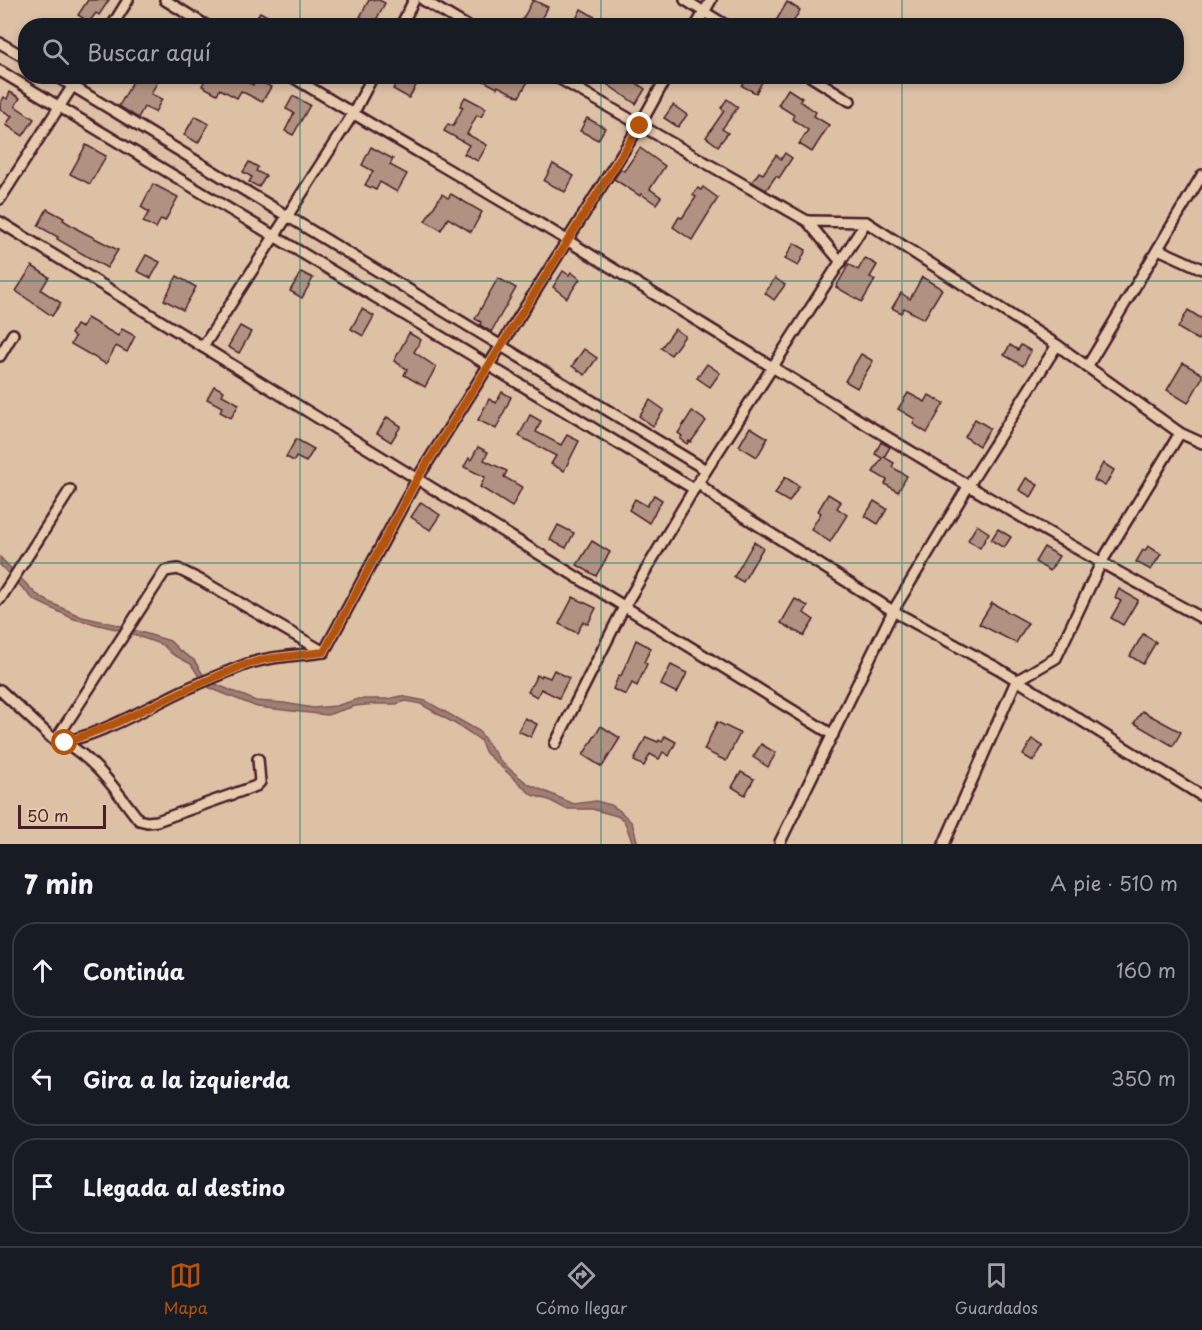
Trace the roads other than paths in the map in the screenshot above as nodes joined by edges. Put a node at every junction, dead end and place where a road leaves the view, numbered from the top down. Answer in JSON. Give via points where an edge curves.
{"nodes":[{"id":1,"x":128,"y":0,"type":"edge"},
{"id":2,"x":165,"y":0,"type":"edge"},
{"id":3,"x":414,"y":0,"type":"edge"},
{"id":4,"x":423,"y":0,"type":"edge"},
{"id":5,"x":685,"y":0,"type":"edge"},
{"id":6,"x":711,"y":0,"type":"edge"},
{"id":7,"x":704,"y":12,"type":"junction"},
{"id":8,"x":117,"y":18,"type":"edge"},
{"id":9,"x":194,"y":18,"type":"edge"},
{"id":10,"x":405,"y":18,"type":"edge"},
{"id":11,"x":453,"y":18,"type":"edge"},
{"id":12,"x":701,"y":18,"type":"edge"},
{"id":13,"x":714,"y":18,"type":"edge"},
{"id":14,"x":0,"y":44,"type":"edge"},
{"id":15,"x":18,"y":54,"type":"edge"},
{"id":16,"x":0,"y":71,"type":"edge"},
{"id":17,"x":18,"y":82,"type":"edge"},
{"id":18,"x":22,"y":84,"type":"edge"},
{"id":19,"x":70,"y":84,"type":"edge"},
{"id":20,"x":304,"y":84,"type":"edge"},
{"id":21,"x":369,"y":84,"type":"edge"},
{"id":22,"x":569,"y":84,"type":"edge"},
{"id":23,"x":663,"y":84,"type":"edge"},
{"id":24,"x":823,"y":84,"type":"edge"},
{"id":25,"x":73,"y":86,"type":"junction"},
{"id":26,"x":850,"y":101,"type":"dead end"},
{"id":27,"x":60,"y":107,"type":"junction"},
{"id":28,"x":353,"y":114,"type":"junction"},
{"id":29,"x":640,"y":126,"type":"junction"},
{"id":30,"x":1202,"y":176,"type":"edge"},
{"id":31,"x":0,"y":199,"type":"edge"},
{"id":32,"x":286,"y":215,"type":"junction"},
{"id":33,"x":807,"y":221,"type":"junction"},
{"id":34,"x":0,"y":222,"type":"edge"},
{"id":35,"x":866,"y":222,"type":"junction"},
{"id":36,"x":274,"y":235,"type":"junction"},
{"id":37,"x":567,"y":240,"type":"junction"},
{"id":38,"x":1158,"y":249,"type":"junction"},
{"id":39,"x":841,"y":262,"type":"junction"},
{"id":40,"x":1202,"y":269,"type":"edge"},
{"id":41,"x":13,"y":334,"type":"dead end"},
{"id":42,"x":500,"y":345,"type":"junction"},
{"id":43,"x":1057,"y":345,"type":"junction"},
{"id":44,"x":203,"y":347,"type":"junction"},
{"id":45,"x":0,"y":356,"type":"edge"},
{"id":46,"x":488,"y":364,"type":"junction"},
{"id":47,"x":1087,"y":367,"type":"junction"},
{"id":48,"x":773,"y":368,"type":"junction"},
{"id":49,"x":1180,"y":433,"type":"junction"},
{"id":50,"x":1202,"y":443,"type":"edge"},
{"id":51,"x":706,"y":470,"type":"junction"},
{"id":52,"x":417,"y":479,"type":"junction"},
{"id":53,"x":969,"y":485,"type":"junction"},
{"id":54,"x":696,"y":486,"type":"junction"},
{"id":55,"x":70,"y":490,"type":"dead end"},
{"id":56,"x":1101,"y":563,"type":"junction"},
{"id":57,"x":0,"y":599,"type":"edge"},
{"id":58,"x":624,"y":607,"type":"junction"},
{"id":59,"x":893,"y":611,"type":"junction"},
{"id":60,"x":1202,"y":618,"type":"edge"},
{"id":61,"x":324,"y":652,"type":"junction"},
{"id":62,"x":1016,"y":681,"type":"junction"},
{"id":63,"x":0,"y":690,"type":"edge"},
{"id":64,"x":832,"y":735,"type":"junction"},
{"id":65,"x":60,"y":742,"type":"junction"},
{"id":66,"x":555,"y":744,"type":"dead end"},
{"id":67,"x":258,"y":759,"type":"dead end"},
{"id":68,"x":1202,"y":796,"type":"edge"},
{"id":69,"x":780,"y":842,"type":"dead end"},
{"id":70,"x":944,"y":844,"type":"edge"}],
"edges":[{"from":1,"to":8,"type":"street"},
{"from":2,"to":9,"type":"street"},
{"from":3,"to":10,"type":"street"},
{"from":4,"to":11,"type":"street"},
{"from":5,"to":7,"type":"street"},
{"from":6,"to":7,"type":"street"},
{"from":7,"to":12,"type":"street"},
{"from":7,"to":13,"type":"street"},
{"from":14,"to":15,"type":"street"},
{"from":16,"to":17,"type":"street"},
{"from":18,"to":27,"type":"street"},
{"from":19,"to":25,"type":"street"},
{"from":20,"to":28,"type":"street"},
{"from":21,"to":28,"type":"street"},
{"from":22,"to":29,"type":"street"},
{"from":23,"to":29,"type":"street"},
{"from":24,"to":26,"type":"street"},
{"from":25,"to":27,"type":"street"},
{"from":25,"to":32,"type":"street"},
{"from":27,"to":31,"type":"street"},
{"from":27,"to":36,"type":"street"},
{"from":28,"to":32,"type":"street"},
{"from":28,"to":37,"type":"street"},
{"from":29,"to":33,"type":"street"},
{"from":29,"to":37,"type":"street"},
{"from":30,"to":38,"type":"street"},
{"from":32,"to":36,"type":"street"},
{"from":32,"to":42,"type":"street"},
{"from":33,"to":35,"type":"street"},
{"from":33,"to":39,"type":"street"},
{"from":34,"to":44,"type":"street"},
{"from":35,"to":39,"type":"street"},
{"from":35,"to":43,"type":"street"},
{"from":36,"to":44,"type":"street"},
{"from":36,"to":46,"type":"street"},
{"from":37,"to":42,"type":"street"},
{"from":37,"to":48,"type":"street"},
{"from":38,"to":40,"type":"street"},
{"from":38,"to":47,"type":"street"},
{"from":39,"to":48,"type":"street"},
{"from":41,"to":45,"type":"street"},
{"from":42,"to":46,"type":"street"},
{"from":42,"to":51,"type":"street"},
{"from":43,"to":47,"type":"street"},
{"from":43,"to":53,"type":"street"},
{"from":44,"to":52,"type":"street"},
{"from":46,"to":52,"type":"street"},
{"from":46,"to":54,"type":"street"},
{"from":47,"to":49,"type":"street"},
{"from":48,"to":51,"type":"street"},
{"from":48,"to":53,"type":"street"},
{"from":49,"to":50,"type":"street"},
{"from":49,"to":56,"type":"street"},
{"from":51,"to":54,"type":"street"},
{"from":52,"to":58,"type":"street"},
{"from":52,"to":61,"type":"street"},
{"from":53,"to":56,"type":"street"},
{"from":53,"to":59,"type":"street"},
{"from":54,"to":58,"type":"street"},
{"from":54,"to":59,"type":"street"},
{"from":55,"to":57,"type":"street"},
{"from":56,"to":60,"type":"street"},
{"from":56,"to":62,"type":"street","via":[[1056,658]]},
{"from":58,"to":64,"type":"street"},
{"from":58,"to":66,"type":"street"},
{"from":59,"to":62,"type":"street"},
{"from":59,"to":64,"type":"street"},
{"from":61,"to":65,"type":"street","via":[[244,665],[112,725]]},
{"from":61,"to":65,"type":"street","via":[[204,582],[178,569],[165,571]]},
{"from":62,"to":68,"type":"street"},
{"from":62,"to":70,"type":"street"},
{"from":63,"to":65,"type":"street"},
{"from":64,"to":69,"type":"street"},
{"from":65,"to":67,"type":"street","via":[[79,750],[139,820],[147,822],[256,786],[260,782]]}]}
